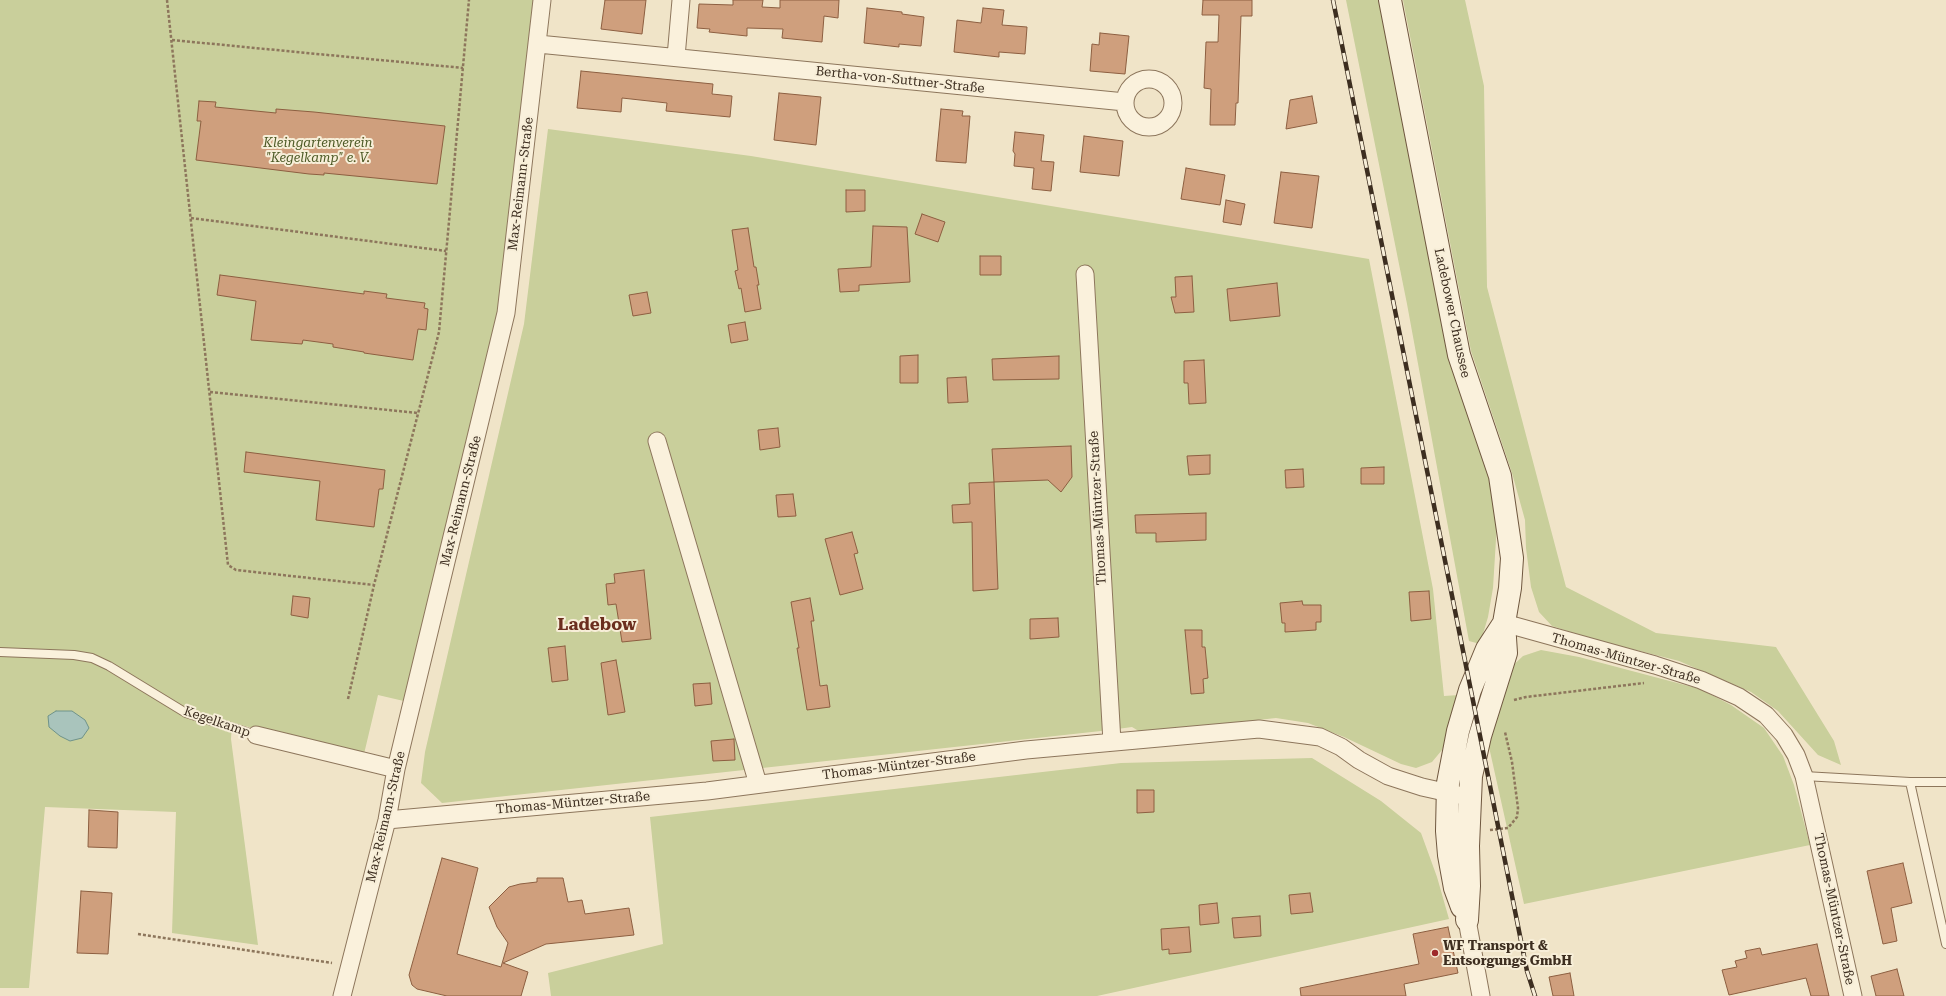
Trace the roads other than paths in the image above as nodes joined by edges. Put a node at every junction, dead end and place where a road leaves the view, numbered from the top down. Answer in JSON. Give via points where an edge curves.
{"nodes":[{"id":1,"x":542,"y":0,"type":"edge"},
{"id":2,"x":681,"y":0,"type":"edge"},
{"id":3,"x":1390,"y":0,"type":"edge"},
{"id":4,"x":538,"y":44,"type":"junction"},
{"id":5,"x":676,"y":57,"type":"junction"},
{"id":6,"x":1125,"y":102,"type":"dead end"},
{"id":7,"x":1085,"y":274,"type":"dead end"},
{"id":8,"x":657,"y":441,"type":"dead end"},
{"id":9,"x":1504,"y":623,"type":"junction"},
{"id":10,"x":0,"y":652,"type":"edge"},
{"id":11,"x":256,"y":735,"type":"joint"},
{"id":12,"x":1112,"y":742,"type":"junction"},
{"id":13,"x":396,"y":769,"type":"junction"},
{"id":14,"x":1804,"y":776,"type":"junction"},
{"id":15,"x":1910,"y":782,"type":"junction"},
{"id":16,"x":1946,"y":782,"type":"edge"},
{"id":17,"x":758,"y":784,"type":"junction"},
{"id":18,"x":1447,"y":793,"type":"junction"},
{"id":19,"x":1470,"y":796,"type":"junction"},
{"id":20,"x":387,"y":820,"type":"junction"},
{"id":21,"x":1468,"y":920,"type":"junction"},
{"id":22,"x":1946,"y":944,"type":"edge"},
{"id":23,"x":342,"y":996,"type":"edge"},
{"id":24,"x":1481,"y":996,"type":"edge"},
{"id":25,"x":1852,"y":996,"type":"edge"}],
"edges":[{"from":1,"to":4,"type":"street","name":"Max-Reimann-Straße"},
{"from":2,"to":5,"type":"street"},
{"from":3,"to":9,"type":"street","name":"Ladebower Chaussee","via":[[1459,355],[1500,476],[1512,558]]},
{"from":4,"to":5,"type":"street","name":"Bertha-von-Suttner-Straße"},
{"from":4,"to":13,"type":"street","name":"Max-Reimann-Straße","via":[[506,313]]},
{"from":5,"to":6,"type":"street","name":"Bertha-von-Suttner-Straße"},
{"from":7,"to":12,"type":"street","name":"Thomas-Müntzer-Straße"},
{"from":8,"to":17,"type":"street"},
{"from":9,"to":14,"type":"street","name":"Thomas-Müntzer-Straße","via":[[1655,665],[1702,680],[1739,697],[1766,715],[1784,735],[1796,755]]},
{"from":9,"to":18,"type":"street","name":"Ladebower Chaussee","via":[[1487,649],[1470,690],[1458,731]]},
{"from":9,"to":19,"type":"street","name":"Ladebower Chaussee","via":[[1506,653],[1475,754]]},
{"from":10,"to":11,"type":"lane","name":"Kegelkamp","via":[[92,658],[186,713]]},
{"from":11,"to":13,"type":"street","name":"Kegelkamp"},
{"from":12,"to":17,"type":"street","name":"Thomas-Müntzer-Straße","via":[[1026,750]]},
{"from":12,"to":18,"type":"street","name":"Thomas-Müntzer-Straße","via":[[1259,729],[1320,737],[1388,776]]},
{"from":13,"to":20,"type":"street","name":"Max-Reimann-Straße"},
{"from":14,"to":15,"type":"lane"},
{"from":14,"to":25,"type":"street","name":"Thomas-Müntzer-Straße"},
{"from":15,"to":16,"type":"lane"},
{"from":15,"to":22,"type":"lane"},
{"from":17,"to":20,"type":"street","name":"Thomas-Müntzer-Straße","via":[[707,791]]},
{"from":18,"to":19,"type":"street","name":"Thomas-Müntzer-Straße"},
{"from":18,"to":21,"type":"street","name":"Ladebower Chaussee","via":[[1449,855],[1455,888]]},
{"from":19,"to":21,"type":"street","name":"Ladebower Chaussee"},
{"from":20,"to":23,"type":"street","name":"Max-Reimann-Straße"},
{"from":21,"to":24,"type":"street"}]}
